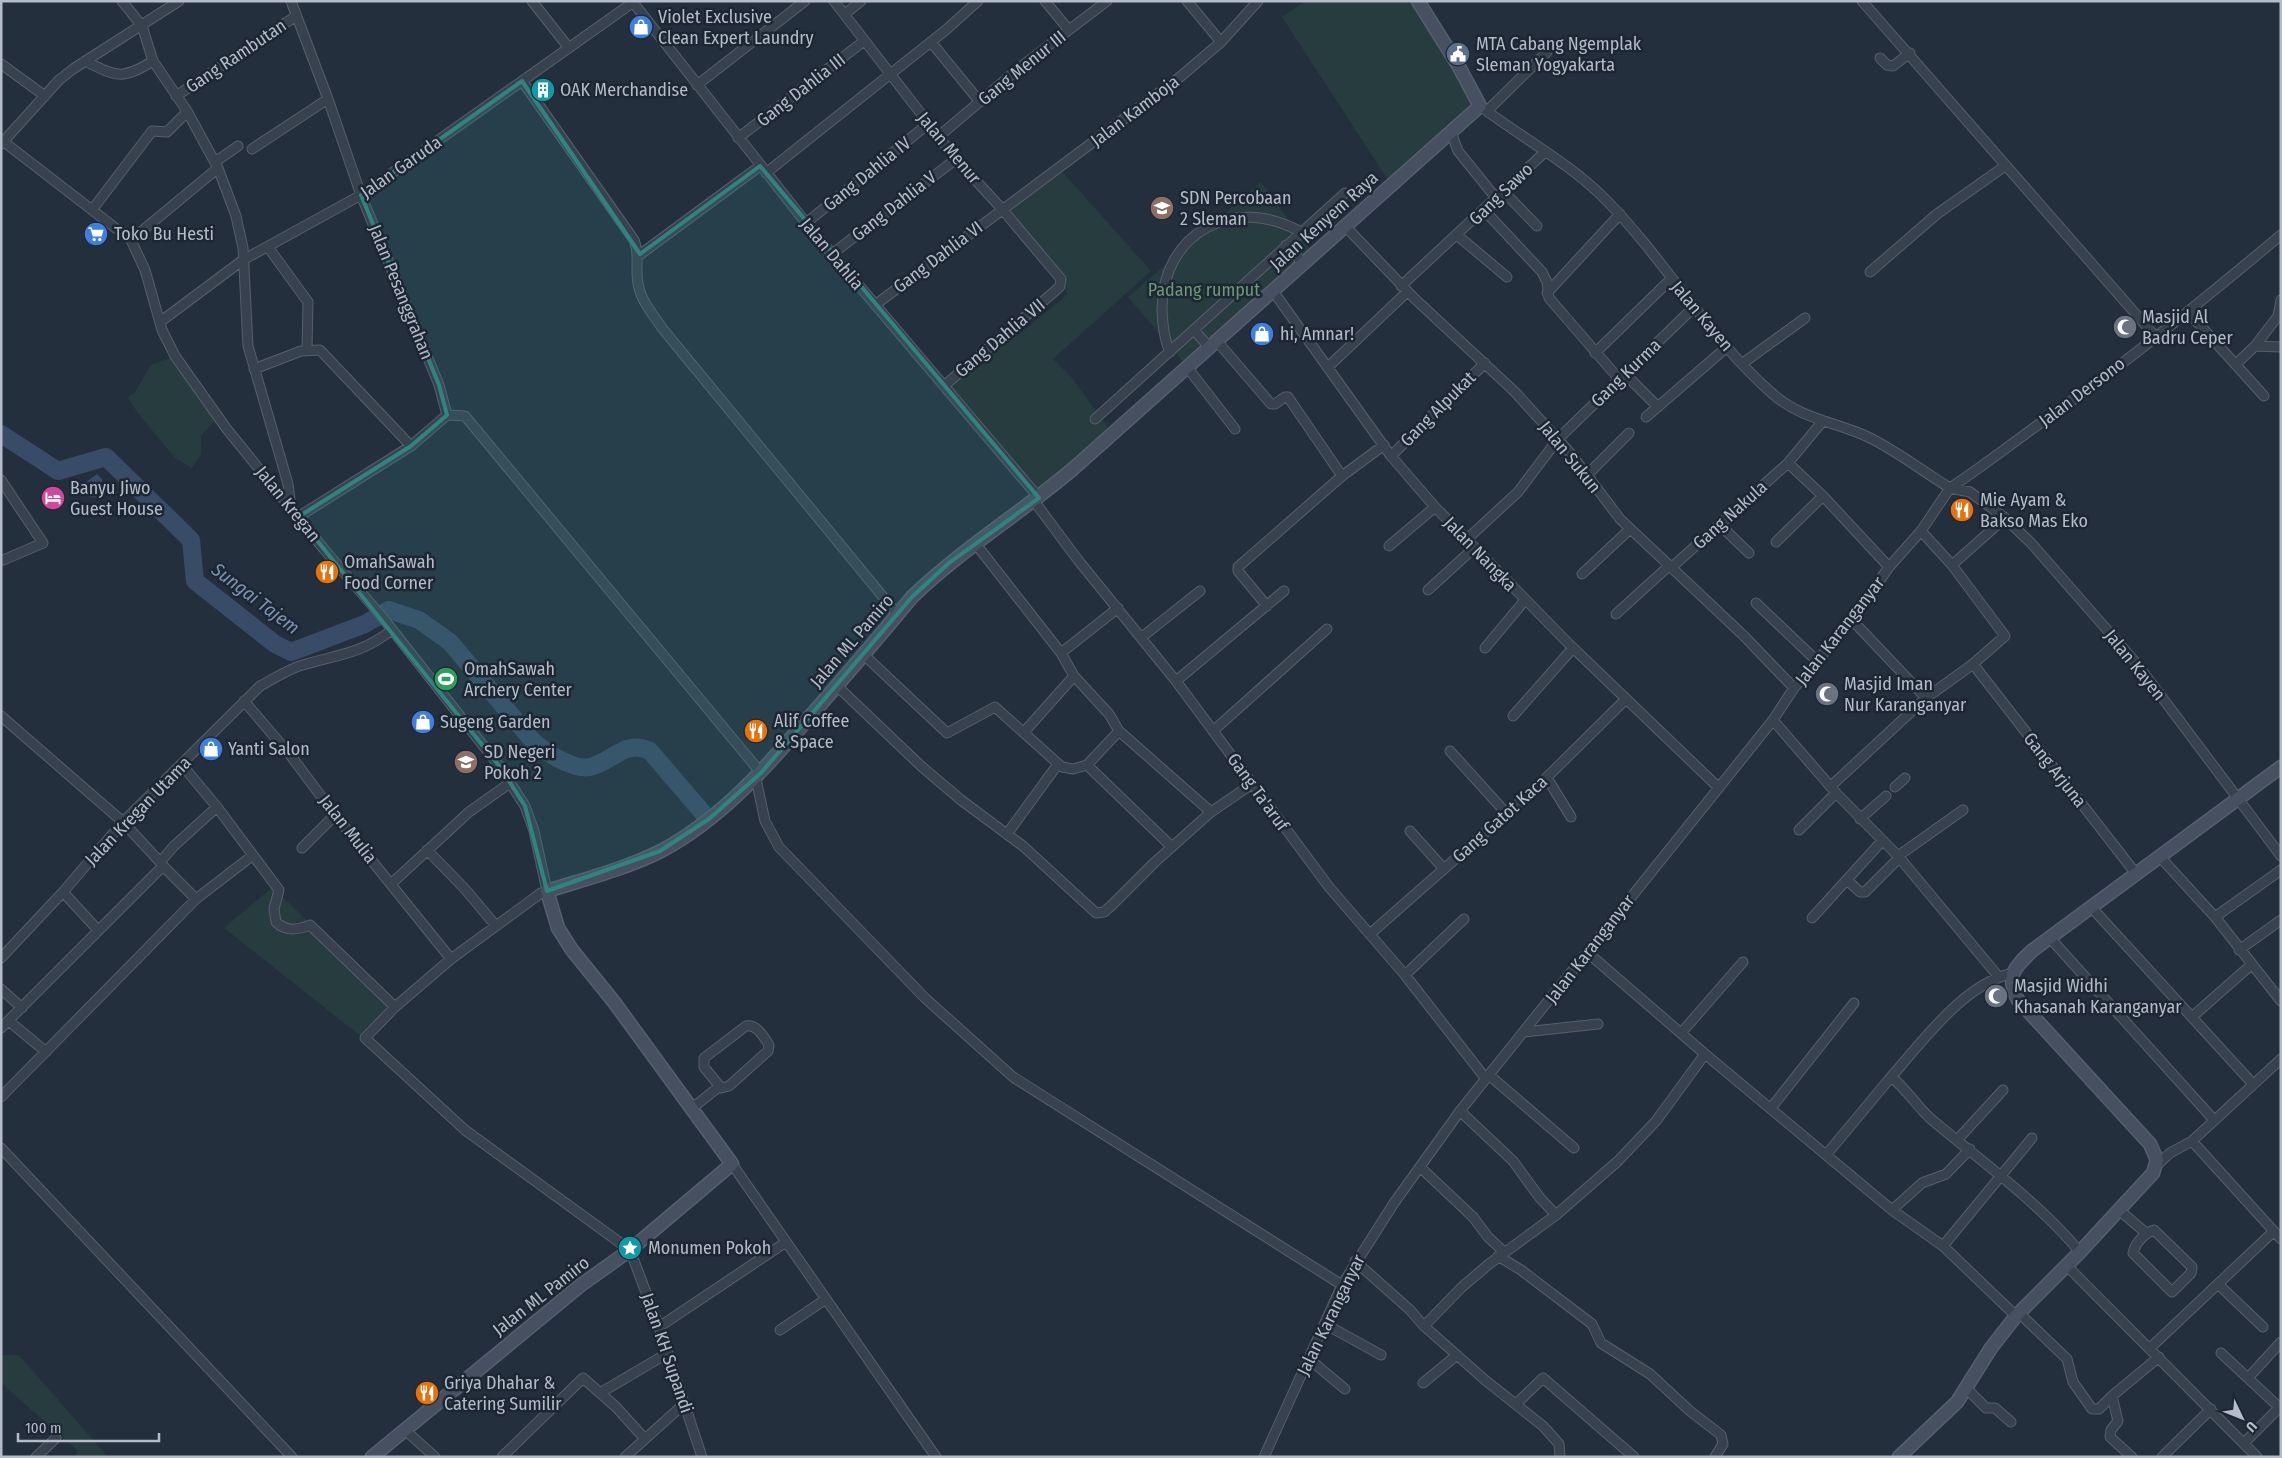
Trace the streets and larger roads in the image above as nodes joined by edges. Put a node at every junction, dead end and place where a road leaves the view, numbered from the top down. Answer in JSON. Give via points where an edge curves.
{"nodes":[{"id":1,"x":122,"y":1,"type":"edge"},
{"id":2,"x":179,"y":1,"type":"edge"},
{"id":3,"x":291,"y":1,"type":"edge"},
{"id":4,"x":532,"y":1,"type":"edge"},
{"id":5,"x":805,"y":1,"type":"edge"},
{"id":6,"x":834,"y":1,"type":"edge"},
{"id":7,"x":861,"y":1,"type":"edge"},
{"id":8,"x":978,"y":1,"type":"edge"},
{"id":9,"x":1045,"y":1,"type":"edge"},
{"id":10,"x":1107,"y":1,"type":"edge"},
{"id":11,"x":1187,"y":1,"type":"edge"},
{"id":12,"x":1258,"y":1,"type":"edge"},
{"id":13,"x":1862,"y":1,"type":"edge"},
{"id":14,"x":633,"y":2,"type":"edge"},
{"id":15,"x":1419,"y":2,"type":"edge"},
{"id":16,"x":844,"y":14,"type":"junction"},
{"id":17,"x":296,"y":16,"type":"junction"},
{"id":18,"x":142,"y":26,"type":"junction"},
{"id":19,"x":1068,"y":29,"type":"junction"},
{"id":20,"x":864,"y":41,"type":"junction"},
{"id":21,"x":931,"y":42,"type":"junction"},
{"id":22,"x":1221,"y":42,"type":"junction"},
{"id":23,"x":569,"y":48,"type":"junction"},
{"id":24,"x":1547,"y":52,"type":"dead end"},
{"id":25,"x":1910,"y":53,"type":"junction"},
{"id":26,"x":1880,"y":58,"type":"dead end"},
{"id":27,"x":85,"y":61,"type":"junction"},
{"id":28,"x":152,"y":61,"type":"junction"},
{"id":29,"x":1,"y":64,"type":"edge"},
{"id":30,"x":890,"y":75,"type":"junction"},
{"id":31,"x":522,"y":81,"type":"junction"},
{"id":32,"x":697,"y":86,"type":"junction"},
{"id":33,"x":45,"y":96,"type":"junction"},
{"id":34,"x":176,"y":96,"type":"junction"},
{"id":35,"x":328,"y":99,"type":"junction"},
{"id":36,"x":980,"y":102,"type":"junction"},
{"id":37,"x":1484,"y":109,"type":"junction"},
{"id":38,"x":187,"y":112,"type":"junction"},
{"id":39,"x":928,"y":124,"type":"junction"},
{"id":40,"x":1451,"y":132,"type":"junction"},
{"id":41,"x":938,"y":137,"type":"junction"},
{"id":42,"x":738,"y":138,"type":"junction"},
{"id":43,"x":2,"y":143,"type":"edge"},
{"id":44,"x":238,"y":146,"type":"dead end"},
{"id":45,"x":252,"y":149,"type":"dead end"},
{"id":46,"x":1545,"y":152,"type":"junction"},
{"id":47,"x":956,"y":159,"type":"junction"},
{"id":48,"x":216,"y":165,"type":"junction"},
{"id":49,"x":760,"y":166,"type":"junction"},
{"id":50,"x":2005,"y":166,"type":"junction"},
{"id":51,"x":766,"y":173,"type":"junction"},
{"id":52,"x":1345,"y":193,"type":"dead end"},
{"id":53,"x":360,"y":195,"type":"junction"},
{"id":54,"x":1499,"y":195,"type":"junction"},
{"id":55,"x":1002,"y":208,"type":"junction"},
{"id":56,"x":92,"y":210,"type":"junction"},
{"id":57,"x":1484,"y":210,"type":"junction"},
{"id":58,"x":1620,"y":214,"type":"junction"},
{"id":59,"x":806,"y":223,"type":"junction"},
{"id":60,"x":1345,"y":226,"type":"junction"},
{"id":61,"x":1537,"y":226,"type":"dead end"},
{"id":62,"x":1301,"y":232,"type":"junction"},
{"id":63,"x":2281,"y":235,"type":"edge"},
{"id":64,"x":1458,"y":236,"type":"junction"},
{"id":65,"x":131,"y":240,"type":"junction"},
{"id":66,"x":1286,"y":245,"type":"junction"},
{"id":67,"x":268,"y":248,"type":"junction"},
{"id":68,"x":832,"y":254,"type":"junction"},
{"id":69,"x":638,"y":256,"type":"junction"},
{"id":70,"x":243,"y":260,"type":"junction"},
{"id":71,"x":1304,"y":264,"type":"junction"},
{"id":72,"x":1870,"y":272,"type":"dead end"},
{"id":73,"x":1507,"y":277,"type":"dead end"},
{"id":74,"x":1671,"y":279,"type":"junction"},
{"id":75,"x":1404,"y":289,"type":"junction"},
{"id":76,"x":1055,"y":291,"type":"joint"},
{"id":77,"x":1273,"y":292,"type":"junction"},
{"id":78,"x":1547,"y":293,"type":"junction"},
{"id":79,"x":2281,"y":300,"type":"edge"},
{"id":80,"x":875,"y":305,"type":"junction"},
{"id":81,"x":1694,"y":307,"type":"junction"},
{"id":82,"x":2189,"y":312,"type":"junction"},
{"id":83,"x":1805,"y":318,"type":"dead end"},
{"id":84,"x":2279,"y":319,"type":"edge"},
{"id":85,"x":160,"y":322,"type":"junction"},
{"id":86,"x":1194,"y":330,"type":"junction"},
{"id":87,"x":2155,"y":336,"type":"junction"},
{"id":88,"x":1213,"y":344,"type":"junction"},
{"id":89,"x":1727,"y":346,"type":"junction"},
{"id":90,"x":2255,"y":346,"type":"junction"},
{"id":91,"x":2281,"y":347,"type":"edge"},
{"id":92,"x":307,"y":349,"type":"junction"},
{"id":93,"x":1170,"y":352,"type":"junction"},
{"id":94,"x":1595,"y":353,"type":"junction"},
{"id":95,"x":1485,"y":362,"type":"junction"},
{"id":96,"x":1743,"y":363,"type":"junction"},
{"id":97,"x":2236,"y":364,"type":"junction"},
{"id":98,"x":1187,"y":367,"type":"junction"},
{"id":99,"x":1328,"y":367,"type":"junction"},
{"id":100,"x":254,"y":369,"type":"junction"},
{"id":101,"x":1622,"y":376,"type":"junction"},
{"id":102,"x":945,"y":385,"type":"junction"},
{"id":103,"x":2264,"y":396,"type":"dead end"},
{"id":104,"x":1658,"y":407,"type":"junction"},
{"id":105,"x":447,"y":415,"type":"junction"},
{"id":106,"x":1646,"y":417,"type":"dead end"},
{"id":107,"x":1095,"y":419,"type":"dead end"},
{"id":108,"x":1822,"y":422,"type":"junction"},
{"id":109,"x":1235,"y":428,"type":"dead end"},
{"id":110,"x":1630,"y":433,"type":"dead end"},
{"id":111,"x":1558,"y":439,"type":"junction"},
{"id":112,"x":1384,"y":445,"type":"junction"},
{"id":113,"x":410,"y":446,"type":"junction"},
{"id":114,"x":1391,"y":456,"type":"junction"},
{"id":115,"x":1788,"y":463,"type":"junction"},
{"id":116,"x":1588,"y":475,"type":"junction"},
{"id":117,"x":1342,"y":476,"type":"junction"},
{"id":118,"x":1,"y":480,"type":"edge"},
{"id":119,"x":1950,"y":488,"type":"junction"},
{"id":120,"x":1823,"y":496,"type":"junction"},
{"id":121,"x":1037,"y":499,"type":"junction"},
{"id":122,"x":1434,"y":507,"type":"junction"},
{"id":123,"x":291,"y":508,"type":"junction"},
{"id":124,"x":298,"y":517,"type":"junction"},
{"id":125,"x":2005,"y":518,"type":"junction"},
{"id":126,"x":1720,"y":525,"type":"junction"},
{"id":127,"x":1630,"y":529,"type":"junction"},
{"id":128,"x":1921,"y":531,"type":"junction"},
{"id":129,"x":1466,"y":540,"type":"junction"},
{"id":130,"x":1776,"y":542,"type":"dead end"},
{"id":131,"x":976,"y":543,"type":"junction"},
{"id":132,"x":1389,"y":546,"type":"dead end"},
{"id":133,"x":1474,"y":548,"type":"junction"},
{"id":134,"x":1748,"y":553,"type":"dead end"},
{"id":135,"x":1,"y":561,"type":"edge"},
{"id":136,"x":1952,"y":565,"type":"junction"},
{"id":137,"x":1671,"y":566,"type":"junction"},
{"id":138,"x":1890,"y":567,"type":"junction"},
{"id":139,"x":1582,"y":574,"type":"dead end"},
{"id":140,"x":1428,"y":590,"type":"dead end"},
{"id":141,"x":1200,"y":591,"type":"dead end"},
{"id":142,"x":1284,"y":591,"type":"dead end"},
{"id":143,"x":1525,"y":600,"type":"junction"},
{"id":144,"x":1756,"y":603,"type":"dead end"},
{"id":145,"x":1267,"y":606,"type":"junction"},
{"id":146,"x":1118,"y":608,"type":"junction"},
{"id":147,"x":1616,"y":614,"type":"dead end"},
{"id":148,"x":898,"y":615,"type":"junction"},
{"id":149,"x":1852,"y":620,"type":"junction"},
{"id":150,"x":1327,"y":629,"type":"dead end"},
{"id":151,"x":392,"y":630,"type":"junction"},
{"id":152,"x":1142,"y":637,"type":"junction"},
{"id":153,"x":1485,"y":648,"type":"dead end"},
{"id":154,"x":1574,"y":648,"type":"junction"},
{"id":155,"x":1061,"y":653,"type":"junction"},
{"id":156,"x":864,"y":655,"type":"junction"},
{"id":157,"x":1817,"y":661,"type":"junction"},
{"id":158,"x":1973,"y":664,"type":"junction"},
{"id":159,"x":1074,"y":676,"type":"junction"},
{"id":160,"x":1176,"y":681,"type":"junction"},
{"id":161,"x":837,"y":686,"type":"junction"},
{"id":162,"x":1794,"y":688,"type":"junction"},
{"id":163,"x":1926,"y":698,"type":"junction"},
{"id":164,"x":1626,"y":699,"type":"junction"},
{"id":165,"x":244,"y":701,"type":"junction"},
{"id":166,"x":1,"y":716,"type":"edge"},
{"id":167,"x":1513,"y":716,"type":"dead end"},
{"id":168,"x":1773,"y":720,"type":"junction"},
{"id":169,"x":1024,"y":731,"type":"junction"},
{"id":170,"x":1119,"y":731,"type":"junction"},
{"id":171,"x":1212,"y":731,"type":"junction"},
{"id":172,"x":1450,"y":750,"type":"dead end"},
{"id":173,"x":1058,"y":764,"type":"junction"},
{"id":174,"x":1086,"y":765,"type":"junction"},
{"id":175,"x":182,"y":766,"type":"junction"},
{"id":176,"x":2281,"y":767,"type":"edge"},
{"id":177,"x":758,"y":776,"type":"junction"},
{"id":178,"x":1547,"y":778,"type":"junction"},
{"id":179,"x":1905,"y":778,"type":"dead end"},
{"id":180,"x":510,"y":783,"type":"junction"},
{"id":181,"x":1252,"y":784,"type":"junction"},
{"id":182,"x":1895,"y":787,"type":"dead end"},
{"id":183,"x":1719,"y":788,"type":"junction"},
{"id":184,"x":1833,"y":790,"type":"junction"},
{"id":185,"x":1886,"y":796,"type":"dead end"},
{"id":186,"x":2238,"y":798,"type":"junction"},
{"id":187,"x":218,"y":807,"type":"junction"},
{"id":188,"x":1963,"y":810,"type":"dead end"},
{"id":189,"x":1211,"y":812,"type":"junction"},
{"id":190,"x":1507,"y":814,"type":"junction"},
{"id":191,"x":335,"y":815,"type":"junction"},
{"id":192,"x":1571,"y":817,"type":"dead end"},
{"id":193,"x":1860,"y":819,"type":"junction"},
{"id":194,"x":123,"y":822,"type":"junction"},
{"id":195,"x":1799,"y":830,"type":"dead end"},
{"id":196,"x":1410,"y":831,"type":"dead end"},
{"id":197,"x":1007,"y":834,"type":"junction"},
{"id":198,"x":1882,"y":841,"type":"junction"},
{"id":199,"x":1172,"y":847,"type":"junction"},
{"id":200,"x":302,"y":848,"type":"dead end"},
{"id":201,"x":427,"y":850,"type":"junction"},
{"id":202,"x":253,"y":855,"type":"junction"},
{"id":203,"x":2281,"y":856,"type":"edge"},
{"id":204,"x":1898,"y":857,"type":"junction"},
{"id":205,"x":2161,"y":858,"type":"junction"},
{"id":206,"x":1444,"y":869,"type":"junction"},
{"id":207,"x":2281,"y":870,"type":"edge"},
{"id":208,"x":2137,"y":875,"type":"junction"},
{"id":209,"x":1847,"y":880,"type":"junction"},
{"id":210,"x":391,"y":884,"type":"junction"},
{"id":211,"x":547,"y":891,"type":"junction"},
{"id":212,"x":63,"y":892,"type":"junction"},
{"id":213,"x":196,"y":899,"type":"junction"},
{"id":214,"x":2092,"y":908,"type":"junction"},
{"id":215,"x":2215,"y":917,"type":"junction"},
{"id":216,"x":1812,"y":918,"type":"dead end"},
{"id":217,"x":1464,"y":919,"type":"dead end"},
{"id":218,"x":2281,"y":920,"type":"edge"},
{"id":219,"x":496,"y":926,"type":"junction"},
{"id":220,"x":98,"y":930,"type":"junction"},
{"id":221,"x":1370,"y":934,"type":"junction"},
{"id":222,"x":2050,"y":938,"type":"junction"},
{"id":223,"x":2239,"y":950,"type":"junction"},
{"id":224,"x":1588,"y":953,"type":"junction"},
{"id":225,"x":1,"y":958,"type":"edge"},
{"id":226,"x":451,"y":959,"type":"junction"},
{"id":227,"x":1743,"y":962,"type":"dead end"},
{"id":228,"x":2251,"y":965,"type":"junction"},
{"id":229,"x":2014,"y":973,"type":"junction"},
{"id":230,"x":1405,"y":975,"type":"junction"},
{"id":231,"x":1998,"y":976,"type":"junction"},
{"id":232,"x":1,"y":989,"type":"edge"},
{"id":233,"x":2279,"y":996,"type":"edge"},
{"id":234,"x":1854,"y":1003,"type":"dead end"},
{"id":235,"x":396,"y":1007,"type":"junction"},
{"id":236,"x":22,"y":1008,"type":"junction"},
{"id":237,"x":2192,"y":1017,"type":"junction"},
{"id":238,"x":9,"y":1021,"type":"junction"},
{"id":239,"x":1598,"y":1024,"type":"dead end"},
{"id":240,"x":1,"y":1028,"type":"edge"},
{"id":241,"x":1524,"y":1032,"type":"junction"},
{"id":242,"x":1682,"y":1032,"type":"junction"},
{"id":243,"x":46,"y":1052,"type":"junction"},
{"id":244,"x":1705,"y":1054,"type":"junction"},
{"id":245,"x":2281,"y":1059,"type":"edge"},
{"id":246,"x":1487,"y":1077,"type":"junction"},
{"id":247,"x":1891,"y":1077,"type":"junction"},
{"id":248,"x":2253,"y":1084,"type":"junction"},
{"id":249,"x":720,"y":1086,"type":"junction"},
{"id":250,"x":2003,"y":1090,"type":"dead end"},
{"id":251,"x":1,"y":1097,"type":"edge"},
{"id":252,"x":1771,"y":1108,"type":"junction"},
{"id":253,"x":691,"y":1109,"type":"junction"},
{"id":254,"x":1460,"y":1111,"type":"junction"},
{"id":255,"x":2214,"y":1120,"type":"junction"},
{"id":256,"x":2032,"y":1138,"type":"dead end"},
{"id":257,"x":1958,"y":1139,"type":"junction"},
{"id":258,"x":2192,"y":1141,"type":"junction"},
{"id":259,"x":1,"y":1148,"type":"edge"},
{"id":260,"x":1574,"y":1148,"type":"dead end"},
{"id":261,"x":1970,"y":1149,"type":"junction"},
{"id":262,"x":1826,"y":1155,"type":"junction"},
{"id":263,"x":732,"y":1164,"type":"junction"},
{"id":264,"x":2157,"y":1165,"type":"junction"},
{"id":265,"x":1420,"y":1167,"type":"junction"},
{"id":266,"x":2001,"y":1175,"type":"junction"},
{"id":267,"x":1892,"y":1210,"type":"junction"},
{"id":268,"x":2119,"y":1210,"type":"junction"},
{"id":269,"x":1556,"y":1215,"type":"junction"},
{"id":270,"x":2273,"y":1232,"type":"junction"},
{"id":271,"x":2146,"y":1233,"type":"junction"},
{"id":272,"x":2281,"y":1239,"type":"edge"},
{"id":273,"x":786,"y":1242,"type":"junction"},
{"id":274,"x":1943,"y":1246,"type":"junction"},
{"id":275,"x":630,"y":1250,"type":"junction"},
{"id":276,"x":2080,"y":1252,"type":"junction"},
{"id":277,"x":1501,"y":1254,"type":"junction"},
{"id":278,"x":1355,"y":1262,"type":"junction"},
{"id":279,"x":2066,"y":1265,"type":"junction"},
{"id":280,"x":1342,"y":1284,"type":"junction"},
{"id":281,"x":2218,"y":1284,"type":"junction"},
{"id":282,"x":826,"y":1299,"type":"junction"},
{"id":283,"x":2017,"y":1314,"type":"junction"},
{"id":284,"x":1325,"y":1324,"type":"junction"},
{"id":285,"x":1424,"y":1326,"type":"junction"},
{"id":286,"x":660,"y":1327,"type":"junction"},
{"id":287,"x":2263,"y":1327,"type":"dead end"},
{"id":288,"x":780,"y":1330,"type":"dead end"},
{"id":289,"x":2281,"y":1342,"type":"edge"},
{"id":290,"x":2150,"y":1348,"type":"junction"},
{"id":291,"x":668,"y":1352,"type":"junction"},
{"id":292,"x":2220,"y":1353,"type":"dead end"},
{"id":293,"x":1381,"y":1355,"type":"dead end"},
{"id":294,"x":1458,"y":1355,"type":"junction"},
{"id":295,"x":2158,"y":1357,"type":"junction"},
{"id":296,"x":1309,"y":1359,"type":"junction"},
{"id":297,"x":2248,"y":1378,"type":"junction"},
{"id":298,"x":1423,"y":1383,"type":"dead end"},
{"id":299,"x":1966,"y":1388,"type":"junction"},
{"id":300,"x":1345,"y":1389,"type":"dead end"},
{"id":301,"x":600,"y":1393,"type":"junction"},
{"id":302,"x":2112,"y":1396,"type":"junction"},
{"id":303,"x":685,"y":1404,"type":"junction"},
{"id":304,"x":1516,"y":1404,"type":"junction"},
{"id":305,"x":2280,"y":1407,"type":"edge"},
{"id":306,"x":2211,"y":1409,"type":"junction"},
{"id":307,"x":2011,"y":1422,"type":"dead end"},
{"id":308,"x":405,"y":1430,"type":"junction"},
{"id":309,"x":56,"y":1438,"type":"dead end"},
{"id":310,"x":645,"y":1439,"type":"junction"},
{"id":311,"x":2244,"y":1443,"type":"junction"},
{"id":312,"x":36,"y":1457,"type":"edge"},
{"id":313,"x":292,"y":1457,"type":"edge"},
{"id":314,"x":372,"y":1457,"type":"edge"},
{"id":315,"x":435,"y":1457,"type":"edge"},
{"id":316,"x":502,"y":1457,"type":"edge"},
{"id":317,"x":625,"y":1457,"type":"edge"},
{"id":318,"x":702,"y":1457,"type":"edge"},
{"id":319,"x":936,"y":1457,"type":"edge"},
{"id":320,"x":1264,"y":1457,"type":"edge"},
{"id":321,"x":1560,"y":1457,"type":"edge"},
{"id":322,"x":1634,"y":1457,"type":"edge"},
{"id":323,"x":1715,"y":1457,"type":"edge"},
{"id":324,"x":1899,"y":1457,"type":"edge"},
{"id":325,"x":2132,"y":1457,"type":"edge"},
{"id":326,"x":2162,"y":1457,"type":"edge"},
{"id":327,"x":2257,"y":1457,"type":"edge"}],
"edges":[{"from":1,"to":18,"type":"street"},
{"from":2,"to":18,"type":"street"},
{"from":3,"to":17,"type":"street","name":"Jalan Pesanggrahan"},
{"from":4,"to":23,"type":"street"},
{"from":5,"to":32,"type":"street"},
{"from":6,"to":16,"type":"street","name":"Jalan Menur"},
{"from":7,"to":16,"type":"street"},
{"from":8,"to":21,"type":"street"},
{"from":9,"to":19,"type":"street"},
{"from":10,"to":19,"type":"street","name":"Gang Menur III"},
{"from":11,"to":22,"type":"street"},
{"from":12,"to":22,"type":"street","name":"Jalan Kamboja"},
{"from":13,"to":25,"type":"street"},
{"from":14,"to":23,"type":"street","name":"Jalan Garuda"},
{"from":14,"to":32,"type":"street","name":"Jalan Dahlia"},
{"from":15,"to":37,"type":"street"},
{"from":16,"to":20,"type":"street","name":"Jalan Menur"},
{"from":17,"to":34,"type":"street","name":"Gang Rambutan"},
{"from":17,"to":35,"type":"street","name":"Jalan Pesanggrahan"},
{"from":18,"to":27,"type":"street"},
{"from":18,"to":28,"type":"street"},
{"from":19,"to":36,"type":"street","name":"Gang Menur III"},
{"from":20,"to":30,"type":"street","name":"Jalan Menur"},
{"from":20,"to":42,"type":"street","name":"Gang Dahlia III"},
{"from":21,"to":30,"type":"street"},
{"from":21,"to":36,"type":"street"},
{"from":22,"to":55,"type":"street","name":"Jalan Kamboja","via":[[1135,112]]},
{"from":23,"to":31,"type":"street","name":"Jalan Garuda"},
{"from":24,"to":37,"type":"street"},
{"from":25,"to":26,"type":"street","via":[[1893,66]]},
{"from":25,"to":50,"type":"street"},
{"from":27,"to":28,"type":"street","via":[[123,75],[131,74]]},
{"from":27,"to":33,"type":"street","via":[[59,80]]},
{"from":28,"to":34,"type":"street"},
{"from":29,"to":33,"type":"street"},
{"from":30,"to":39,"type":"street","name":"Jalan Menur"},
{"from":30,"to":51,"type":"street"},
{"from":31,"to":53,"type":"street","name":"Jalan Garuda"},
{"from":31,"to":69,"type":"street","via":[[630,233]]},
{"from":32,"to":42,"type":"street","name":"Jalan Dahlia"},
{"from":33,"to":43,"type":"street"},
{"from":34,"to":38,"type":"street"},
{"from":35,"to":45,"type":"street"},
{"from":35,"to":53,"type":"street","name":"Jalan Pesanggrahan"},
{"from":36,"to":41,"type":"street","name":"Gang Menur III"},
{"from":37,"to":40,"type":"street","name":"Jalan Kenyem Raya"},
{"from":37,"to":46,"type":"street","name":"Jalan Kayen"},
{"from":38,"to":48,"type":"street"},
{"from":38,"to":56,"type":"street","via":[[168,132],[152,131]]},
{"from":39,"to":41,"type":"street","name":"Jalan Menur"},
{"from":39,"to":59,"type":"street","name":"Gang Dahlia IV"},
{"from":40,"to":54,"type":"street","via":[[1458,151]]},
{"from":40,"to":60,"type":"street","name":"Jalan Kenyem Raya"},
{"from":41,"to":47,"type":"street","name":"Jalan Menur"},
{"from":42,"to":49,"type":"street","name":"Jalan Dahlia"},
{"from":43,"to":56,"type":"street","name":"Jalan Kregan"},
{"from":44,"to":48,"type":"street"},
{"from":46,"to":54,"type":"street","name":"Gang Sawo"},
{"from":46,"to":58,"type":"street","name":"Jalan Kayen","via":[[1581,177]]},
{"from":47,"to":55,"type":"street","name":"Jalan Menur"},
{"from":47,"to":68,"type":"street","name":"Gang Dahlia V"},
{"from":48,"to":65,"type":"street"},
{"from":48,"to":70,"type":"street","via":[[236,216]]},
{"from":49,"to":51,"type":"street","name":"Jalan Dahlia"},
{"from":49,"to":69,"type":"street"},
{"from":50,"to":72,"type":"street","via":[[1938,214]]},
{"from":50,"to":87,"type":"street"},
{"from":51,"to":59,"type":"street","name":"Jalan Dahlia"},
{"from":52,"to":62,"type":"street"},
{"from":53,"to":67,"type":"street","name":"Jalan Garuda"},
{"from":53,"to":105,"type":"street","name":"Jalan Pesanggrahan","via":[[439,385]]},
{"from":54,"to":57,"type":"street","name":"Gang Sawo"},
{"from":54,"to":61,"type":"street"},
{"from":55,"to":76,"type":"street","name":"Jalan Menur","via":[[1059,275],[1062,282]]},
{"from":55,"to":80,"type":"street","name":"Gang Dahlia VI"},
{"from":56,"to":65,"type":"street","name":"Jalan Kregan"},
{"from":57,"to":64,"type":"street","name":"Gang Sawo"},
{"from":57,"to":78,"type":"street","via":[[1542,272],[1547,282]]},
{"from":58,"to":74,"type":"street","name":"Jalan Kayen"},
{"from":58,"to":78,"type":"street"},
{"from":59,"to":68,"type":"street","name":"Jalan Dahlia"},
{"from":60,"to":71,"type":"street","name":"Jalan Kenyem Raya"},
{"from":60,"to":75,"type":"street","name":"Jalan Sukun"},
{"from":62,"to":66,"type":"street"},
{"from":62,"to":93,"type":"street","via":[[1277,220],[1248,217],[1225,220],[1194,235],[1170,265],[1163,292],[1163,328]]},
{"from":63,"to":82,"type":"street","name":"Jalan Dersono"},
{"from":64,"to":73,"type":"street","name":"Gang Sawo"},
{"from":64,"to":75,"type":"street","name":"Gang Sawo"},
{"from":65,"to":85,"type":"street","name":"Jalan Kregan","via":[[139,253]]},
{"from":66,"to":71,"type":"street"},
{"from":66,"to":86,"type":"street"},
{"from":67,"to":70,"type":"street","name":"Jalan Garuda"},
{"from":67,"to":92,"type":"street","via":[[308,302]]},
{"from":68,"to":80,"type":"street","name":"Jalan Dahlia"},
{"from":69,"to":148,"type":"street","via":[[640,293],[662,328]]},
{"from":70,"to":85,"type":"street","name":"Jalan Garuda"},
{"from":70,"to":100,"type":"street","via":[[245,324]]},
{"from":71,"to":77,"type":"street","name":"Jalan Kenyem Raya"},
{"from":74,"to":81,"type":"street","name":"Jalan Kayen"},
{"from":74,"to":94,"type":"street"},
{"from":75,"to":95,"type":"street","name":"Jalan Sukun"},
{"from":75,"to":99,"type":"street","name":"Gang Sawo"},
{"from":76,"to":102,"type":"street","name":"Gang Dahlia VII"},
{"from":77,"to":88,"type":"street","name":"Jalan Kenyem Raya"},
{"from":77,"to":99,"type":"street","name":"Jalan Nangka"},
{"from":78,"to":94,"type":"street"},
{"from":79,"to":84,"type":"street"},
{"from":80,"to":102,"type":"street","name":"Jalan Dahlia"},
{"from":81,"to":89,"type":"street","name":"Jalan Kayen"},
{"from":81,"to":101,"type":"street","name":"Gang Kurma"},
{"from":82,"to":87,"type":"street","name":"Jalan Dersono"},
{"from":82,"to":97,"type":"street"},
{"from":83,"to":96,"type":"street"},
{"from":84,"to":90,"type":"street"},
{"from":85,"to":123,"type":"street","name":"Jalan Kregan","via":[[175,356],[226,428]]},
{"from":86,"to":88,"type":"street"},
{"from":86,"to":93,"type":"street"},
{"from":87,"to":119,"type":"street","name":"Jalan Dersono","via":[[2066,407]]},
{"from":88,"to":98,"type":"street","name":"Jalan Kenyem Raya"},
{"from":88,"to":117,"type":"street","via":[[1271,404],[1288,397]]},
{"from":89,"to":96,"type":"street","name":"Jalan Kayen"},
{"from":89,"to":104,"type":"street"},
{"from":90,"to":91,"type":"street"},
{"from":90,"to":97,"type":"street"},
{"from":92,"to":100,"type":"street"},
{"from":92,"to":113,"type":"street","via":[[323,352]]},
{"from":93,"to":107,"type":"street"},
{"from":94,"to":101,"type":"street"},
{"from":95,"to":111,"type":"street","name":"Jalan Sukun"},
{"from":95,"to":114,"type":"street","name":"Gang Alpukat"},
{"from":96,"to":108,"type":"street","name":"Jalan Kayen","via":[[1786,405]]},
{"from":97,"to":103,"type":"street"},
{"from":98,"to":109,"type":"street"},
{"from":98,"to":121,"type":"street","name":"Jalan Kenyem Raya"},
{"from":99,"to":112,"type":"street","name":"Jalan Nangka"},
{"from":100,"to":123,"type":"street","via":[[288,484]]},
{"from":101,"to":104,"type":"street"},
{"from":101,"to":111,"type":"street","name":"Gang Kurma"},
{"from":102,"to":121,"type":"street","name":"Jalan Dahlia"},
{"from":104,"to":106,"type":"street"},
{"from":105,"to":113,"type":"street"},
{"from":105,"to":177,"type":"street","via":[[465,416]]},
{"from":108,"to":115,"type":"street","name":"Gang Nakula"},
{"from":108,"to":119,"type":"street","name":"Jalan Kayen","via":[[1877,442]]},
{"from":110,"to":116,"type":"street"},
{"from":111,"to":116,"type":"street","name":"Jalan Sukun"},
{"from":111,"to":129,"type":"street","via":[[1518,492]]},
{"from":112,"to":114,"type":"street","name":"Jalan Nangka"},
{"from":112,"to":117,"type":"street"},
{"from":113,"to":124,"type":"street"},
{"from":114,"to":122,"type":"street","name":"Jalan Nangka"},
{"from":115,"to":120,"type":"street"},
{"from":115,"to":126,"type":"street","name":"Gang Nakula"},
{"from":116,"to":127,"type":"street","name":"Jalan Sukun","via":[[1612,510]]},
{"from":117,"to":145,"type":"street","via":[[1238,567]]},
{"from":118,"to":135,"type":"street","via":[[42,543]]},
{"from":119,"to":125,"type":"street","name":"Jalan Kayen","via":[[1970,492]]},
{"from":119,"to":128,"type":"street","name":"Jalan Karanganyar"},
{"from":120,"to":130,"type":"street"},
{"from":120,"to":138,"type":"street"},
{"from":121,"to":131,"type":"street","name":"Jalan ML Pamiro"},
{"from":121,"to":146,"type":"street","name":"Gang Ta'aruf","via":[[1078,560]]},
{"from":122,"to":129,"type":"street","name":"Jalan Nangka"},
{"from":122,"to":132,"type":"street"},
{"from":123,"to":124,"type":"street","name":"Jalan Kregan"},
{"from":124,"to":151,"type":"street","name":"Jalan Kregan"},
{"from":125,"to":136,"type":"street"},
{"from":125,"to":186,"type":"street","name":"Jalan Kayen","via":[[2031,542],[2131,658]]},
{"from":126,"to":134,"type":"street"},
{"from":126,"to":137,"type":"street","name":"Gang Nakula"},
{"from":127,"to":137,"type":"street","name":"Jalan Sukun"},
{"from":127,"to":139,"type":"street"},
{"from":128,"to":136,"type":"street"},
{"from":128,"to":138,"type":"street","name":"Jalan Karanganyar"},
{"from":129,"to":133,"type":"street","name":"Jalan Nangka"},
{"from":131,"to":148,"type":"street","name":"Jalan ML Pamiro","via":[[934,576]]},
{"from":131,"to":155,"type":"street"},
{"from":133,"to":140,"type":"street"},
{"from":133,"to":143,"type":"street","name":"Jalan Nangka"},
{"from":136,"to":158,"type":"street","via":[[2005,636]]},
{"from":137,"to":147,"type":"street","name":"Gang Nakula"},
{"from":137,"to":162,"type":"street","name":"Jalan Sukun"},
{"from":138,"to":149,"type":"street","name":"Jalan Karanganyar"},
{"from":141,"to":152,"type":"street"},
{"from":142,"to":145,"type":"street"},
{"from":143,"to":153,"type":"street"},
{"from":143,"to":154,"type":"street","name":"Jalan Nangka"},
{"from":144,"to":157,"type":"street"},
{"from":145,"to":160,"type":"street"},
{"from":146,"to":152,"type":"street","name":"Gang Ta'aruf"},
{"from":146,"to":155,"type":"street"},
{"from":148,"to":156,"type":"street","name":"Jalan ML Pamiro"},
{"from":149,"to":157,"type":"street","name":"Jalan Karanganyar"},
{"from":149,"to":163,"type":"street"},
{"from":150,"to":171,"type":"street"},
{"from":151,"to":165,"type":"street","name":"Jalan Kregan Utama","via":[[356,652],[288,671],[260,686]]},
{"from":151,"to":180,"type":"street","name":"Jalan Kregan","via":[[486,747]]},
{"from":152,"to":160,"type":"street","name":"Gang Ta'aruf"},
{"from":154,"to":164,"type":"street","name":"Jalan Nangka"},
{"from":154,"to":167,"type":"street"},
{"from":155,"to":159,"type":"street"},
{"from":156,"to":161,"type":"street","name":"Jalan ML Pamiro"},
{"from":156,"to":169,"type":"street","via":[[947,733],[996,707]]},
{"from":157,"to":162,"type":"street","name":"Jalan Karanganyar"},
{"from":158,"to":163,"type":"street"},
{"from":158,"to":208,"type":"street","name":"Gang Arjuna"},
{"from":159,"to":169,"type":"street"},
{"from":159,"to":170,"type":"street","via":[[1109,714]]},
{"from":160,"to":171,"type":"street","name":"Gang Ta'aruf"},
{"from":161,"to":177,"type":"street","name":"Jalan ML Pamiro"},
{"from":161,"to":197,"type":"street","via":[[960,800]]},
{"from":162,"to":168,"type":"street","name":"Jalan Karanganyar"},
{"from":163,"to":184,"type":"street"},
{"from":164,"to":178,"type":"street","name":"Gang Gatot Kaca"},
{"from":164,"to":183,"type":"street","name":"Jalan Nangka"},
{"from":165,"to":175,"type":"street","name":"Jalan Kregan Utama"},
{"from":165,"to":191,"type":"street","name":"Jalan Mulia"},
{"from":166,"to":194,"type":"street"},
{"from":168,"to":183,"type":"street","name":"Jalan Karanganyar"},
{"from":168,"to":184,"type":"street"},
{"from":169,"to":173,"type":"street"},
{"from":170,"to":174,"type":"street"},
{"from":170,"to":189,"type":"street"},
{"from":171,"to":181,"type":"street","name":"Gang Ta'aruf"},
{"from":172,"to":190,"type":"street"},
{"from":173,"to":174,"type":"street","via":[[1073,769]]},
{"from":173,"to":197,"type":"street"},
{"from":174,"to":199,"type":"street"},
{"from":175,"to":187,"type":"street"},
{"from":175,"to":194,"type":"street","name":"Jalan Kregan Utama"},
{"from":176,"to":186,"type":"street"},
{"from":177,"to":211,"type":"street","name":"Jalan ML Pamiro","via":[[709,819],[660,851],[620,869]]},
{"from":177,"to":280,"type":"street","via":[[765,821],[779,847],[925,998],[1013,1077]]},
{"from":178,"to":190,"type":"street","name":"Gang Gatot Kaca"},
{"from":178,"to":192,"type":"street"},
{"from":179,"to":182,"type":"street"},
{"from":180,"to":201,"type":"street","via":[[469,812]]},
{"from":180,"to":211,"type":"street","name":"Jalan Kregan","via":[[525,806],[534,832]]},
{"from":181,"to":189,"type":"street"},
{"from":181,"to":221,"type":"street","name":"Gang Ta'aruf","via":[[1329,887]]},
{"from":183,"to":224,"type":"street","name":"Jalan Karanganyar"},
{"from":184,"to":193,"type":"street"},
{"from":184,"to":195,"type":"street"},
{"from":185,"to":193,"type":"street"},
{"from":186,"to":203,"type":"street","name":"Jalan Kayen"},
{"from":186,"to":205,"type":"street"},
{"from":187,"to":194,"type":"street","via":[[160,862]]},
{"from":187,"to":202,"type":"street"},
{"from":188,"to":204,"type":"street"},
{"from":189,"to":199,"type":"street"},
{"from":190,"to":206,"type":"street","name":"Gang Gatot Kaca"},
{"from":191,"to":200,"type":"street"},
{"from":191,"to":210,"type":"street","name":"Jalan Mulia"},
{"from":193,"to":198,"type":"street"},
{"from":194,"to":212,"type":"street","name":"Jalan Kregan Utama"},
{"from":196,"to":206,"type":"street"},
{"from":197,"to":199,"type":"street","via":[[1098,913],[1112,906]]},
{"from":198,"to":204,"type":"street"},
{"from":198,"to":209,"type":"street"},
{"from":201,"to":210,"type":"street"},
{"from":201,"to":219,"type":"street"},
{"from":202,"to":213,"type":"street"},
{"from":202,"to":235,"type":"street","via":[[279,890],[274,909],[276,922],[286,929],[310,925]]},
{"from":204,"to":209,"type":"street","via":[[1864,892]]},
{"from":204,"to":231,"type":"street"},
{"from":205,"to":208,"type":"street"},
{"from":205,"to":215,"type":"street"},
{"from":206,"to":221,"type":"street","name":"Gang Gatot Kaca"},
{"from":207,"to":215,"type":"street"},
{"from":208,"to":214,"type":"street"},
{"from":209,"to":216,"type":"street"},
{"from":210,"to":226,"type":"street","name":"Jalan Mulia"},
{"from":211,"to":219,"type":"street"},
{"from":211,"to":253,"type":"street","via":[[556,922],[572,950]]},
{"from":212,"to":220,"type":"street"},
{"from":212,"to":225,"type":"street","name":"Jalan Kregan Utama"},
{"from":213,"to":220,"type":"street","via":[[162,866]]},
{"from":213,"to":243,"type":"street"},
{"from":214,"to":222,"type":"street"},
{"from":214,"to":237,"type":"street"},
{"from":215,"to":223,"type":"street"},
{"from":217,"to":230,"type":"street"},
{"from":218,"to":223,"type":"street"},
{"from":219,"to":226,"type":"street"},
{"from":220,"to":236,"type":"street"},
{"from":221,"to":230,"type":"street","name":"Gang Ta'aruf"},
{"from":222,"to":229,"type":"street","via":[[2021,961]]},
{"from":222,"to":255,"type":"street"},
{"from":223,"to":228,"type":"street"},
{"from":224,"to":241,"type":"street","name":"Jalan Karanganyar"},
{"from":224,"to":242,"type":"street"},
{"from":226,"to":235,"type":"street"},
{"from":227,"to":242,"type":"street"},
{"from":228,"to":233,"type":"street"},
{"from":228,"to":237,"type":"street"},
{"from":229,"to":231,"type":"street"},
{"from":229,"to":264,"type":"street","via":[[2010,979],[2011,986],[2018,1000],[2146,1139],[2154,1151]]},
{"from":230,"to":246,"type":"street","name":"Gang Ta'aruf"},
{"from":231,"to":247,"type":"street","via":[[1970,994]]},
{"from":232,"to":236,"type":"street"},
{"from":234,"to":252,"type":"street"},
{"from":235,"to":275,"type":"street","via":[[367,1035],[366,1040],[465,1130]]},
{"from":236,"to":238,"type":"street"},
{"from":237,"to":248,"type":"street"},
{"from":238,"to":240,"type":"street"},
{"from":238,"to":243,"type":"street"},
{"from":239,"to":241,"type":"street"},
{"from":241,"to":246,"type":"street","name":"Jalan Karanganyar"},
{"from":242,"to":244,"type":"street"},
{"from":243,"to":251,"type":"street"},
{"from":244,"to":252,"type":"street"},
{"from":244,"to":269,"type":"street","via":[[1656,1121],[1631,1148]]},
{"from":245,"to":248,"type":"street"},
{"from":246,"to":254,"type":"street","name":"Jalan Karanganyar"},
{"from":246,"to":260,"type":"street","name":"Gang Ta'aruf"},
{"from":247,"to":257,"type":"street","via":[[1929,1117]]},
{"from":247,"to":262,"type":"street"},
{"from":248,"to":255,"type":"street"},
{"from":249,"to":249,"type":"street","via":[[704,1067],[704,1058],[746,1026],[754,1027],[768,1044],[767,1053],[729,1086]]},
{"from":249,"to":253,"type":"street"},
{"from":250,"to":257,"type":"street"},
{"from":252,"to":262,"type":"street"},
{"from":253,"to":263,"type":"street"},
{"from":254,"to":265,"type":"street","name":"Jalan Karanganyar"},
{"from":254,"to":269,"type":"street","via":[[1513,1161]]},
{"from":255,"to":258,"type":"street"},
{"from":256,"to":266,"type":"street"},
{"from":257,"to":261,"type":"street"},
{"from":258,"to":264,"type":"street","via":[[2170,1153]]},
{"from":258,"to":270,"type":"street"},
{"from":259,"to":313,"type":"street"},
{"from":261,"to":266,"type":"street"},
{"from":261,"to":267,"type":"street","via":[[1946,1174],[1922,1183]]},
{"from":262,"to":267,"type":"street"},
{"from":263,"to":273,"type":"street"},
{"from":263,"to":275,"type":"street","name":"Jalan ML Pamiro"},
{"from":264,"to":268,"type":"street"},
{"from":265,"to":277,"type":"street","via":[[1475,1219]]},
{"from":265,"to":278,"type":"street","name":"Jalan Karanganyar"},
{"from":266,"to":274,"type":"street"},
{"from":266,"to":276,"type":"street"},
{"from":267,"to":274,"type":"street"},
{"from":268,"to":271,"type":"street"},
{"from":268,"to":276,"type":"street"},
{"from":269,"to":277,"type":"street"},
{"from":270,"to":272,"type":"street"},
{"from":270,"to":281,"type":"street"},
{"from":271,"to":271,"type":"street","via":[[2134,1248],[2134,1254],[2167,1289],[2173,1291],[2191,1273],[2192,1267],[2157,1230]]},
{"from":273,"to":282,"type":"street"},
{"from":273,"to":286,"type":"street"},
{"from":274,"to":283,"type":"street"},
{"from":275,"to":286,"type":"street","name":"Jalan KH Supandi"},
{"from":275,"to":308,"type":"street","name":"Jalan ML Pamiro","via":[[581,1285]]},
{"from":276,"to":279,"type":"street"},
{"from":277,"to":285,"type":"street","via":[[1462,1287]]},
{"from":277,"to":323,"type":"street","via":[[1592,1324],[1601,1343],[1650,1374],[1690,1412],[1721,1435],[1723,1444]]},
{"from":278,"to":280,"type":"street","name":"Jalan Karanganyar"},
{"from":278,"to":285,"type":"street"},
{"from":279,"to":283,"type":"street"},
{"from":279,"to":290,"type":"street"},
{"from":280,"to":284,"type":"street","name":"Jalan Karanganyar"},
{"from":281,"to":287,"type":"street"},
{"from":281,"to":290,"type":"street"},
{"from":282,"to":288,"type":"street"},
{"from":282,"to":319,"type":"street"},
{"from":283,"to":299,"type":"street"},
{"from":283,"to":302,"type":"street","via":[[2067,1359],[2073,1382],[2092,1409],[2099,1409]]},
{"from":284,"to":293,"type":"street"},
{"from":284,"to":296,"type":"street","name":"Jalan Karanganyar"},
{"from":285,"to":294,"type":"street"},
{"from":286,"to":291,"type":"street","name":"Jalan KH Supandi"},
{"from":289,"to":297,"type":"street"},
{"from":290,"to":295,"type":"street"},
{"from":291,"to":301,"type":"street"},
{"from":291,"to":303,"type":"street","name":"Jalan KH Supandi"},
{"from":292,"to":297,"type":"street"},
{"from":294,"to":298,"type":"street"},
{"from":294,"to":304,"type":"street"},
{"from":295,"to":302,"type":"street"},
{"from":295,"to":306,"type":"street"},
{"from":296,"to":300,"type":"street"},
{"from":296,"to":320,"type":"street","name":"Jalan Karanganyar"},
{"from":297,"to":305,"type":"street"},
{"from":299,"to":307,"type":"street","via":[[1986,1408],[1995,1408]]},
{"from":299,"to":324,"type":"street","via":[[1943,1416]]},
{"from":301,"to":310,"type":"street"},
{"from":301,"to":316,"type":"street","via":[[586,1378],[581,1379]]},
{"from":302,"to":325,"type":"street","via":[[2118,1421],[2110,1437]]},
{"from":303,"to":310,"type":"street"},
{"from":303,"to":318,"type":"street","name":"Jalan KH Supandi"},
{"from":304,"to":321,"type":"street","via":[[1559,1444]]},
{"from":304,"to":322,"type":"street","via":[[1543,1378]]},
{"from":305,"to":311,"type":"street"},
{"from":306,"to":311,"type":"street"},
{"from":306,"to":326,"type":"street"},
{"from":308,"to":314,"type":"street","name":"Jalan ML Pamiro"},
{"from":308,"to":315,"type":"street"},
{"from":309,"to":312,"type":"street"},
{"from":310,"to":317,"type":"street"},
{"from":311,"to":327,"type":"street"}]}
